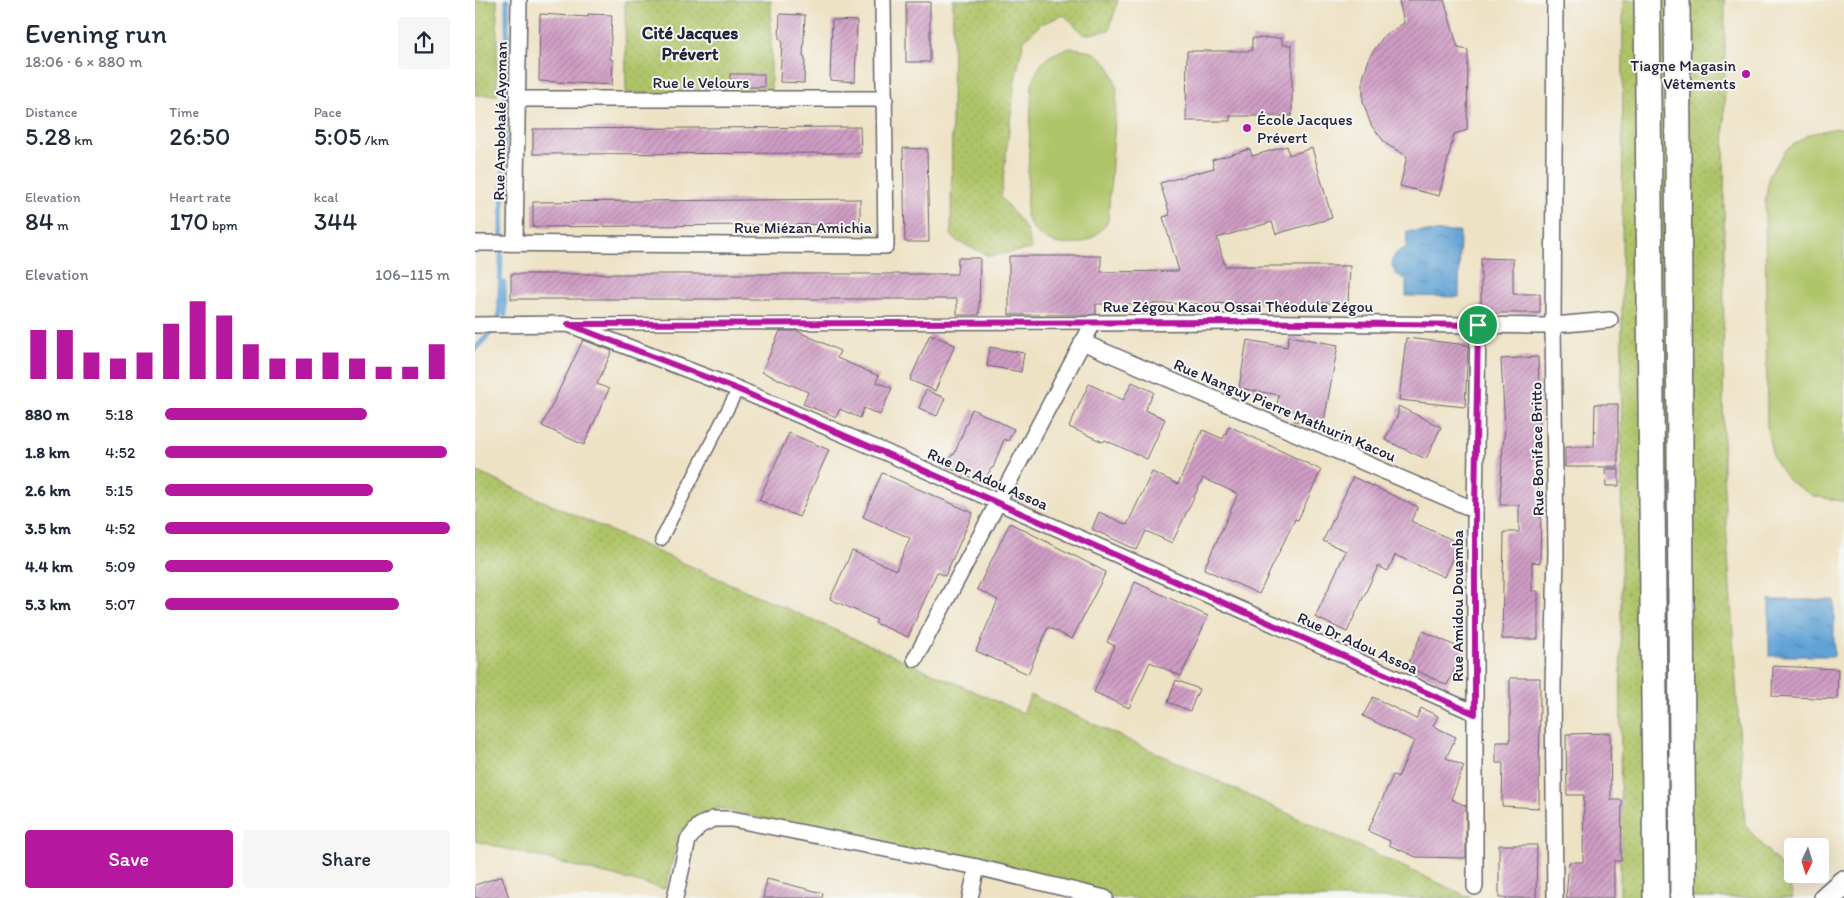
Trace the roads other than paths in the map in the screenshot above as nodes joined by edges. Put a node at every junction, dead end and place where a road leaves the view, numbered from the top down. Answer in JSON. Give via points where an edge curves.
{"nodes":[{"id":1,"x":519,"y":0,"type":"edge"},
{"id":2,"x":883,"y":0,"type":"edge"},
{"id":3,"x":1555,"y":0,"type":"edge"},
{"id":4,"x":1647,"y":0,"type":"edge"},
{"id":5,"x":1677,"y":0,"type":"edge"},
{"id":6,"x":518,"y":99,"type":"junction"},
{"id":7,"x":885,"y":99,"type":"junction"},
{"id":8,"x":475,"y":243,"type":"edge"},
{"id":9,"x":515,"y":243,"type":"junction"},
{"id":10,"x":1610,"y":320,"type":"dead end"},
{"id":11,"x":1093,"y":323,"type":"junction"},
{"id":12,"x":475,"y":324,"type":"edge"},
{"id":13,"x":568,"y":324,"type":"junction"},
{"id":14,"x":1478,"y":325,"type":"junction"},
{"id":15,"x":1553,"y":326,"type":"junction"},
{"id":16,"x":1082,"y":342,"type":"junction"},
{"id":17,"x":737,"y":389,"type":"junction"},
{"id":18,"x":997,"y":503,"type":"junction"},
{"id":19,"x":1475,"y":510,"type":"junction"},
{"id":20,"x":661,"y":540,"type":"dead end"},
{"id":21,"x":915,"y":659,"type":"dead end"},
{"id":22,"x":1475,"y":714,"type":"junction"},
{"id":23,"x":977,"y":867,"type":"junction"},
{"id":24,"x":1844,"y":883,"type":"edge"},
{"id":25,"x":1475,"y":887,"type":"dead end"},
{"id":26,"x":675,"y":898,"type":"edge"},
{"id":27,"x":970,"y":898,"type":"edge"},
{"id":28,"x":1105,"y":898,"type":"edge"},
{"id":29,"x":1555,"y":898,"type":"edge"},
{"id":30,"x":1656,"y":898,"type":"edge"},
{"id":31,"x":1683,"y":898,"type":"edge"},
{"id":32,"x":1827,"y":898,"type":"edge"}],
"edges":[{"from":1,"to":6,"type":"street","name":"Rue Ambohalé Ayoman"},
{"from":2,"to":7,"type":"street","name":"Rue Miézan Amichia"},
{"from":3,"to":15,"type":"street","name":"Rue Boniface Britto"},
{"from":4,"to":30,"type":"highway"},
{"from":5,"to":31,"type":"highway"},
{"from":6,"to":7,"type":"street","name":"Rue le Velours"},
{"from":6,"to":9,"type":"street","name":"Rue Ambohalé Ayoman"},
{"from":7,"to":9,"type":"street","name":"Rue Miézan Amichia","via":[[886,246]]},
{"from":8,"to":9,"type":"street","name":"Rue Miézan Amichia"},
{"from":10,"to":15,"type":"street","name":"Rue Zégou Kacou Ossai Théodule Zégou"},
{"from":11,"to":13,"type":"street"},
{"from":11,"to":14,"type":"street","name":"Rue Zégou Kacou Ossai Théodule Zégou"},
{"from":11,"to":16,"type":"street","name":"Rue Zégou Kacou Ossai Théodule Zégou"},
{"from":12,"to":13,"type":"street","name":"Rue Dr Adou Assoa"},
{"from":13,"to":17,"type":"street","name":"Rue Dr Adou Assoa"},
{"from":14,"to":15,"type":"street","name":"Rue Zégou Kacou Ossai Théodule Zégou"},
{"from":14,"to":19,"type":"street","name":"Rue Amidou Douamba"},
{"from":15,"to":29,"type":"street","name":"Rue Boniface Britto"},
{"from":16,"to":18,"type":"street","name":"Rue Zégou Kacou Ossai Théodule Zégou"},
{"from":16,"to":19,"type":"street","name":"Rue Nanguy Pierre Mathurin Kacou"},
{"from":17,"to":18,"type":"street","name":"Rue Dr Adou Assoa"},
{"from":17,"to":20,"type":"street"},
{"from":18,"to":21,"type":"street","name":"Rue Zégou Kacou Ossai Théodule Zégou"},
{"from":18,"to":22,"type":"street","name":"Rue Dr Adou Assoa"},
{"from":19,"to":22,"type":"street","name":"Rue Amidou Douamba"},
{"from":22,"to":25,"type":"street","name":"Rue Amidou Douamba"},
{"from":23,"to":26,"type":"street","via":[[732,819],[713,819],[699,826],[687,840]]},
{"from":23,"to":27,"type":"street"},
{"from":23,"to":28,"type":"street"},
{"from":24,"to":32,"type":"highway"}]}
